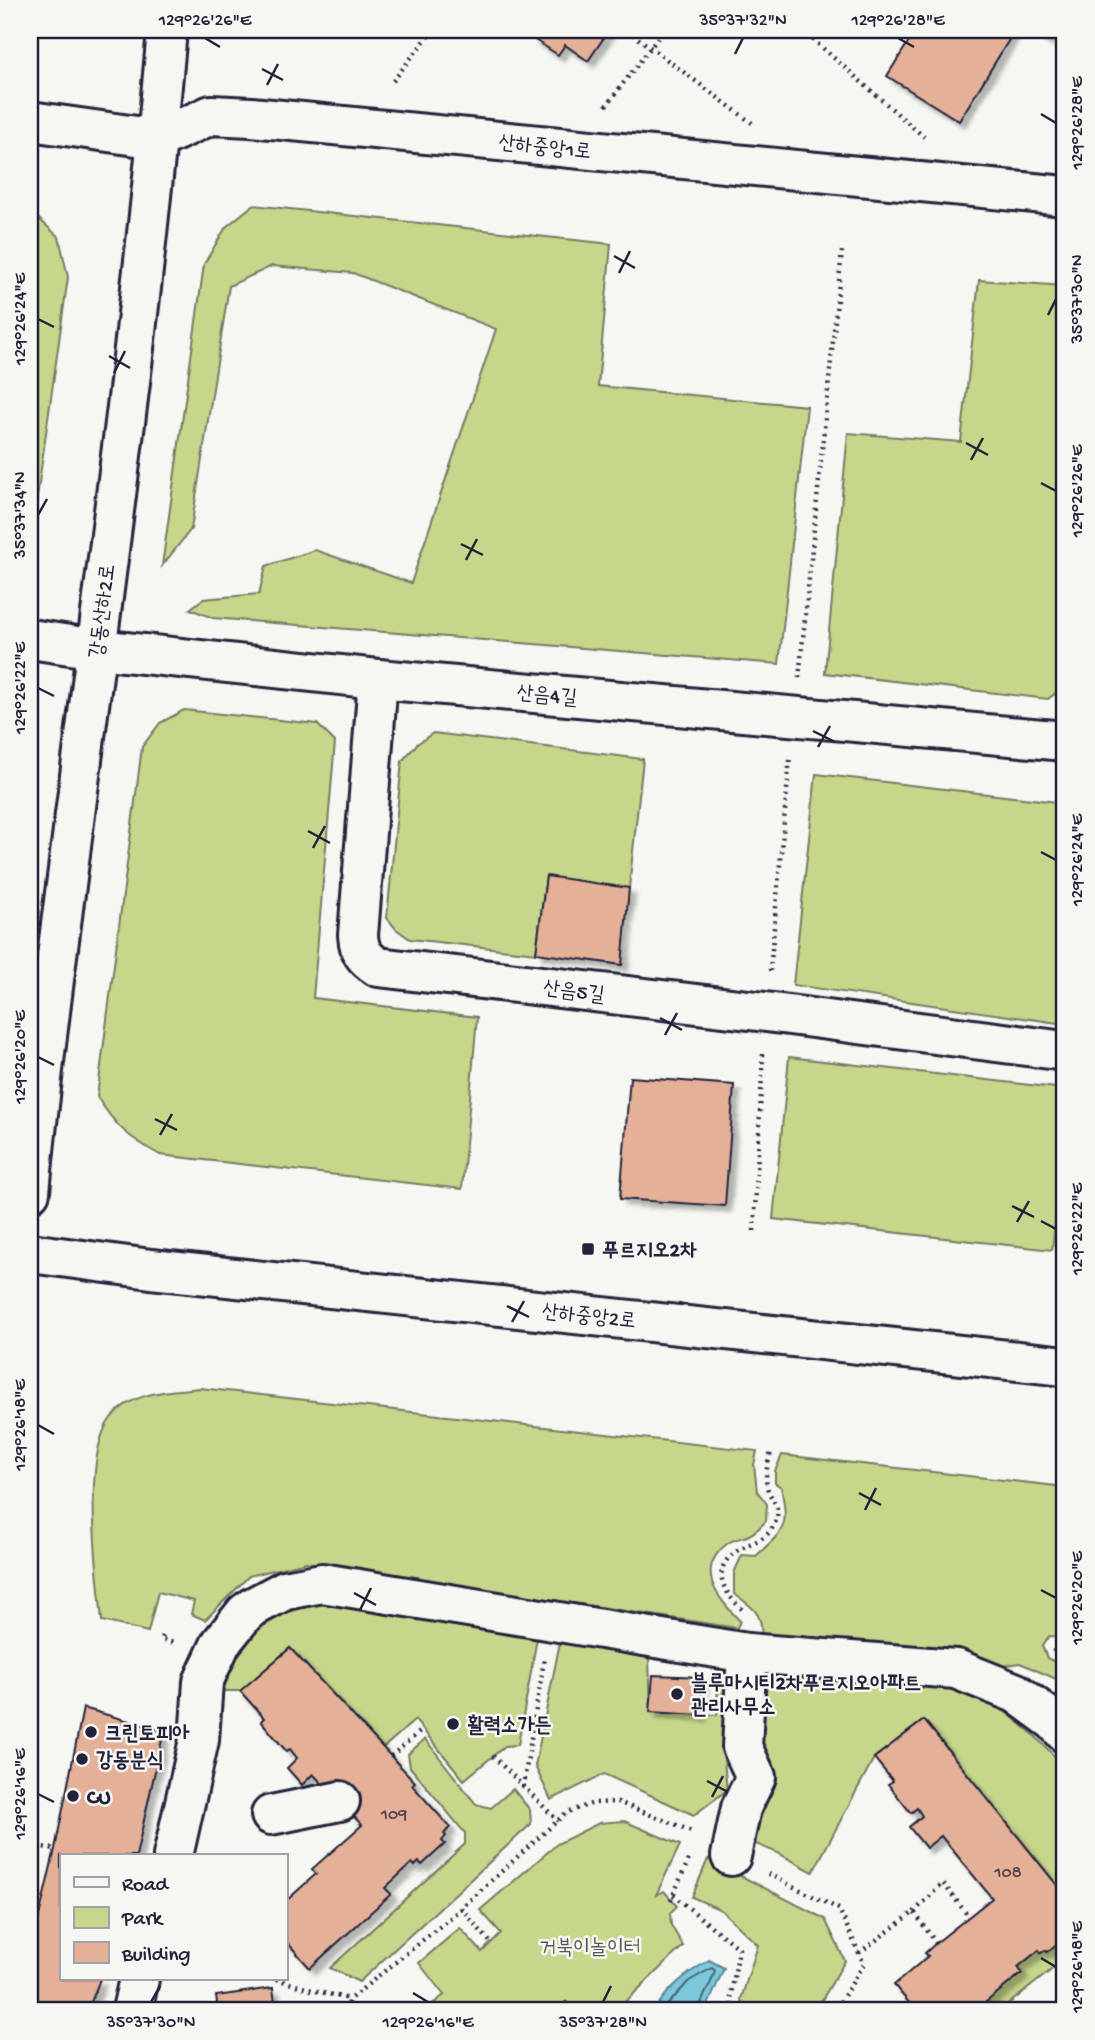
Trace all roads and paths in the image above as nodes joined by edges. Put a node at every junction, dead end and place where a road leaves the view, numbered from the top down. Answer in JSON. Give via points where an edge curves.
{"nodes":[{"id":1,"x":167,"y":30,"type":"edge"},
{"id":2,"x":433,"y":30,"type":"edge"},
{"id":3,"x":627,"y":30,"type":"edge"},
{"id":4,"x":664,"y":30,"type":"edge"},
{"id":5,"x":802,"y":30,"type":"edge"},
{"id":6,"x":650,"y":48,"type":"junction"},
{"id":7,"x":393,"y":81,"type":"dead end"},
{"id":8,"x":606,"y":106,"type":"dead end"},
{"id":9,"x":30,"y":121,"type":"edge"},
{"id":10,"x":752,"y":123,"type":"dead end"},
{"id":11,"x":924,"y":137,"type":"dead end"},
{"id":12,"x":158,"y":139,"type":"junction"},
{"id":13,"x":1065,"y":196,"type":"edge"},
{"id":14,"x":842,"y":251,"type":"dead end"},
{"id":15,"x":30,"y":639,"type":"edge"},
{"id":16,"x":97,"y":649,"type":"junction"},
{"id":17,"x":378,"y":679,"type":"junction"},
{"id":18,"x":799,"y":679,"type":"dead end"},
{"id":19,"x":1065,"y":741,"type":"edge"},
{"id":20,"x":791,"y":755,"type":"dead end"},
{"id":21,"x":769,"y":976,"type":"dead end"},
{"id":22,"x":763,"y":1043,"type":"dead end"},
{"id":23,"x":1065,"y":1051,"type":"edge"},
{"id":24,"x":30,"y":1192,"type":"edge"},
{"id":25,"x":754,"y":1231,"type":"dead end"},
{"id":26,"x":30,"y":1253,"type":"edge"},
{"id":27,"x":1065,"y":1349,"type":"edge"},
{"id":28,"x":1011,"y":1360,"type":"junction"},
{"id":29,"x":1065,"y":1366,"type":"edge"},
{"id":30,"x":1065,"y":1383,"type":"edge"},
{"id":31,"x":771,"y":1453,"type":"dead end"},
{"id":32,"x":550,"y":1621,"type":"junction"},
{"id":33,"x":1065,"y":1644,"type":"edge"},
{"id":34,"x":747,"y":1653,"type":"junction"},
{"id":35,"x":1065,"y":1661,"type":"edge"},
{"id":36,"x":423,"y":1729,"type":"dead end"},
{"id":37,"x":1065,"y":1733,"type":"edge"},
{"id":38,"x":391,"y":1756,"type":"dead end"},
{"id":39,"x":493,"y":1756,"type":"dead end"},
{"id":40,"x":523,"y":1787,"type":"junction"},
{"id":41,"x":340,"y":1801,"type":"dead end"},
{"id":42,"x":271,"y":1815,"type":"dead end"},
{"id":43,"x":558,"y":1821,"type":"junction"},
{"id":44,"x":30,"y":1845,"type":"edge"},
{"id":45,"x":55,"y":1849,"type":"dead end"},
{"id":46,"x":173,"y":1854,"type":"edge"},
{"id":47,"x":731,"y":1856,"type":"junction"},
{"id":48,"x":690,"y":1859,"type":"dead end"},
{"id":49,"x":461,"y":1908,"type":"junction"},
{"id":50,"x":914,"y":1912,"type":"junction"},
{"id":51,"x":969,"y":1917,"type":"dead end"},
{"id":52,"x":491,"y":1943,"type":"dead end"},
{"id":53,"x":936,"y":1943,"type":"dead end"},
{"id":54,"x":859,"y":1953,"type":"junction"},
{"id":55,"x":139,"y":1980,"type":"edge"},
{"id":56,"x":279,"y":1980,"type":"edge"},
{"id":57,"x":350,"y":1999,"type":"junction"},
{"id":58,"x":626,"y":2002,"type":"dead end"},
{"id":59,"x":132,"y":2010,"type":"edge"},
{"id":60,"x":345,"y":2010,"type":"edge"},
{"id":61,"x":626,"y":2010,"type":"edge"},
{"id":62,"x":732,"y":2010,"type":"edge"},
{"id":63,"x":835,"y":2010,"type":"edge"}],
"edges":[{"from":1,"to":12,"type":"street","name":"강동산하2로"},
{"from":2,"to":7,"type":"path"},
{"from":3,"to":6,"type":"path"},
{"from":4,"to":6,"type":"path"},
{"from":5,"to":11,"type":"path"},
{"from":6,"to":8,"type":"path"},
{"from":6,"to":10,"type":"path"},
{"from":9,"to":12,"type":"street"},
{"from":12,"to":13,"type":"street","name":"산하중앙1로","via":[[211,115],[251,117]]},
{"from":12,"to":16,"type":"street","name":"강동산하2로"},
{"from":14,"to":18,"type":"path"},
{"from":15,"to":16,"type":"street","name":"산음4길"},
{"from":16,"to":17,"type":"street","name":"산음4길"},
{"from":16,"to":24,"type":"street","name":"강동산하2로"},
{"from":17,"to":19,"type":"street","name":"산음4길"},
{"from":17,"to":23,"type":"street","name":"산음5길","via":[[358,935],[365,959],[378,967]]},
{"from":20,"to":21,"type":"path"},
{"from":22,"to":25,"type":"path"},
{"from":26,"to":28,"type":"street","name":"산하중앙2로"},
{"from":27,"to":28,"type":"street"},
{"from":28,"to":29,"type":"street","name":"산하중앙2로"},
{"from":28,"to":30,"type":"street"},
{"from":31,"to":34,"type":"path","via":[[766,1479],[778,1517],[764,1537],[730,1556],[722,1568],[728,1596],[744,1610],[750,1626]]},
{"from":32,"to":34,"type":"street"},
{"from":32,"to":40,"type":"path"},
{"from":32,"to":46,"type":"street","via":[[323,1583],[285,1590],[253,1607],[221,1643],[203,1682],[199,1740]]},
{"from":33,"to":35,"type":"path","via":[[1054,1647],[1054,1653]]},
{"from":34,"to":37,"type":"street","via":[[956,1669],[1016,1693]]},
{"from":34,"to":47,"type":"street","via":[[742,1747],[756,1777],[741,1808]]},
{"from":36,"to":38,"type":"path"},
{"from":39,"to":40,"type":"path"},
{"from":40,"to":43,"type":"path"},
{"from":41,"to":42,"type":"street"},
{"from":43,"to":47,"type":"path","via":[[567,1812],[594,1802],[618,1802],[700,1835]]},
{"from":43,"to":49,"type":"path"},
{"from":44,"to":45,"type":"path"},
{"from":47,"to":54,"type":"path","via":[[839,1909]]},
{"from":48,"to":62,"type":"path","via":[[672,1897],[739,1949]]},
{"from":49,"to":52,"type":"path"},
{"from":49,"to":57,"type":"path"},
{"from":50,"to":51,"type":"path","via":[[943,1883]]},
{"from":50,"to":53,"type":"path"},
{"from":50,"to":54,"type":"path"},
{"from":54,"to":63,"type":"path","via":[[864,1964]]},
{"from":55,"to":59,"type":"street"},
{"from":56,"to":57,"type":"path"},
{"from":57,"to":60,"type":"path"},
{"from":58,"to":61,"type":"path"}]}
